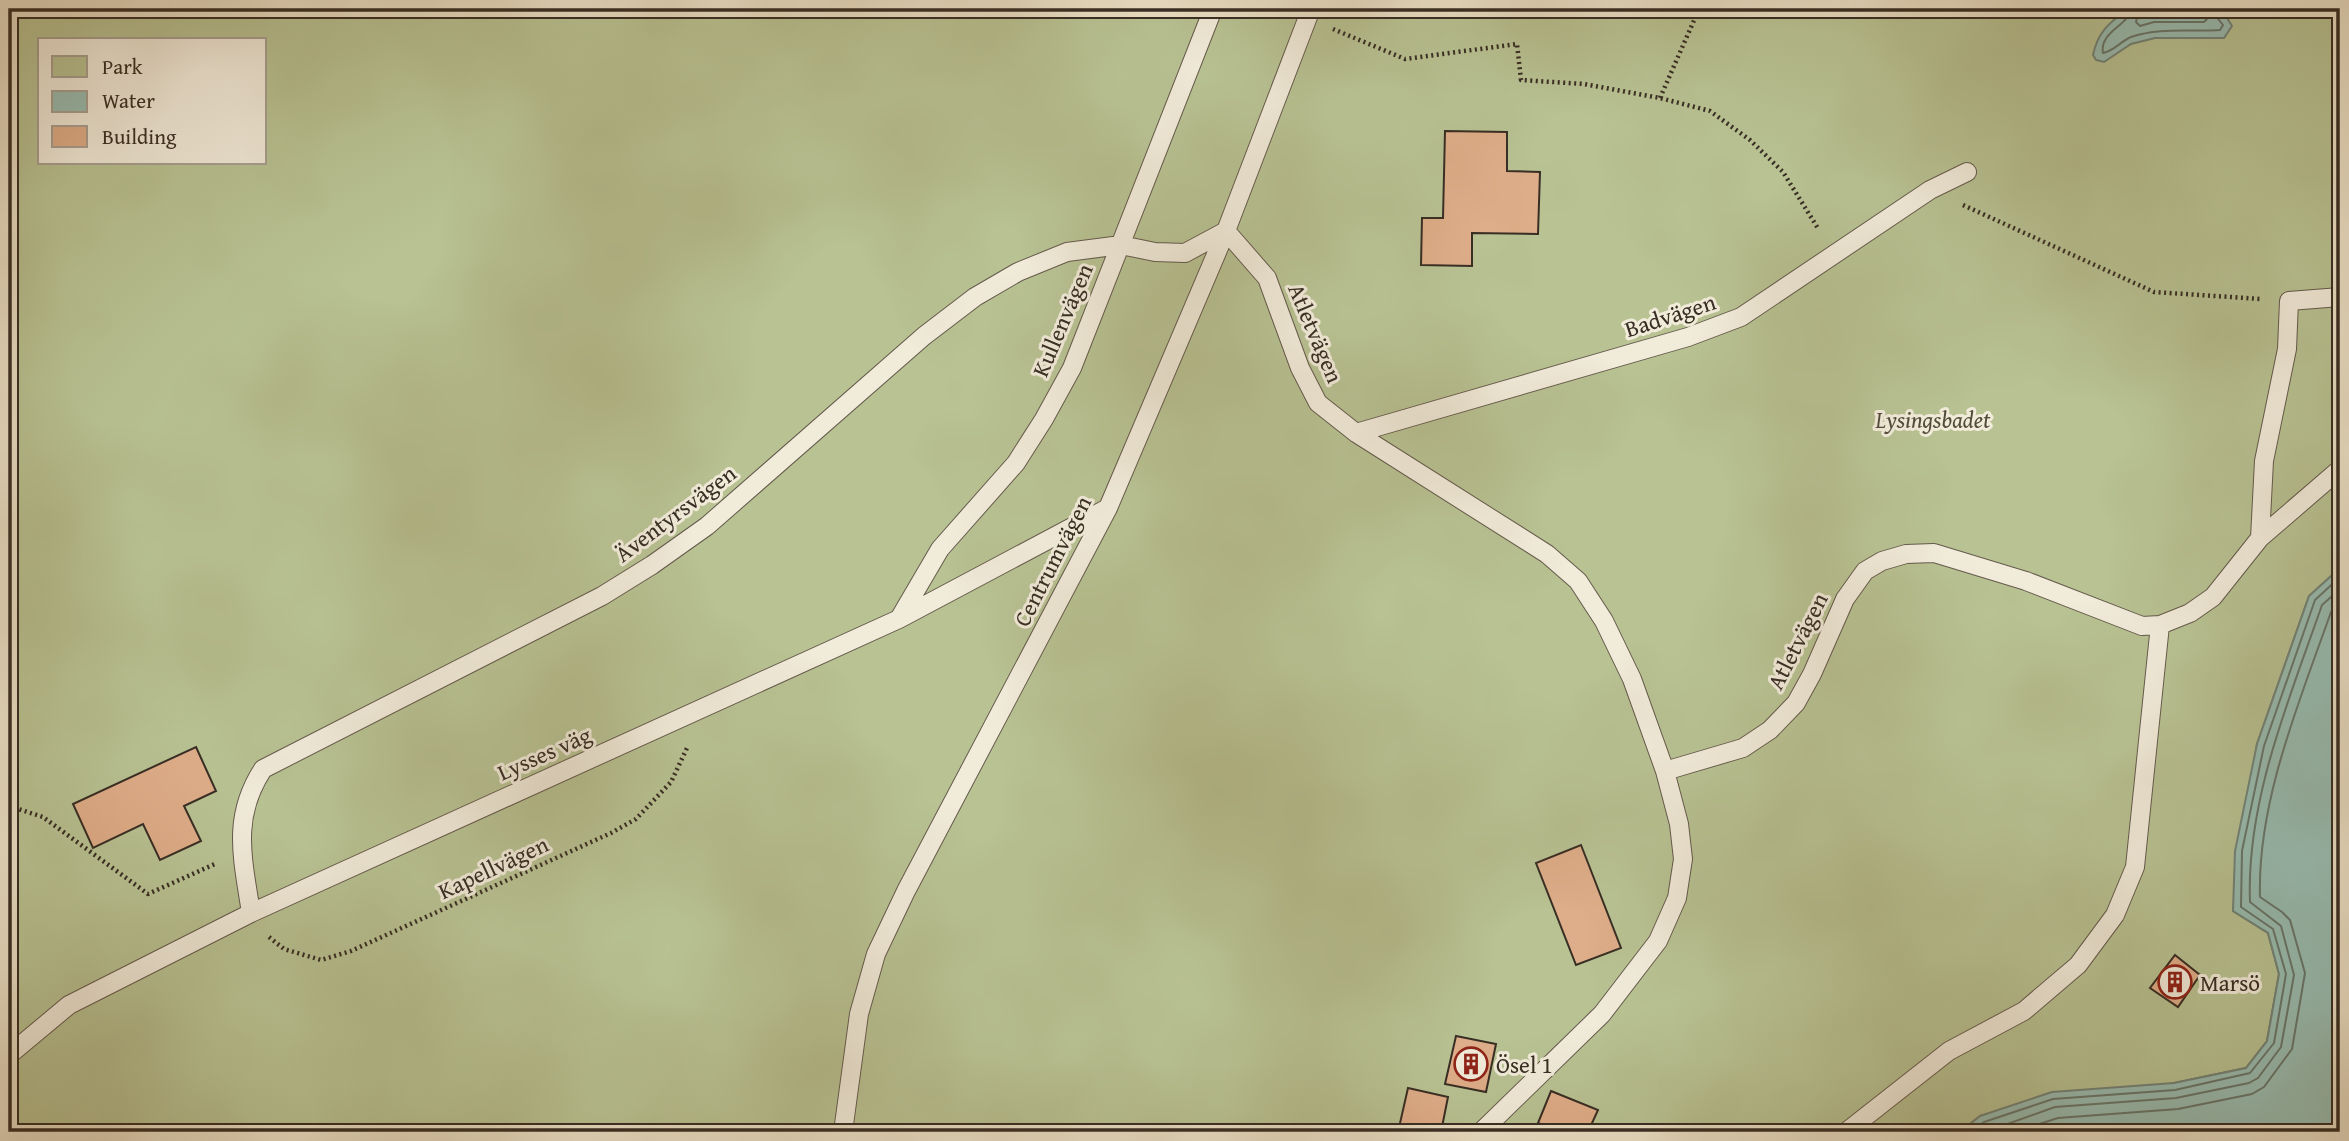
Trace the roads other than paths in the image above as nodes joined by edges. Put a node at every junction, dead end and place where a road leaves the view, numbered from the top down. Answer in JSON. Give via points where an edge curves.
{"nodes":[{"id":1,"x":1213,"y":9,"type":"edge"},
{"id":2,"x":1309,"y":14,"type":"edge"},
{"id":3,"x":1966,"y":172,"type":"dead end"},
{"id":4,"x":1226,"y":231,"type":"junction"},
{"id":5,"x":1121,"y":244,"type":"junction"},
{"id":6,"x":2340,"y":297,"type":"edge"},
{"id":7,"x":1356,"y":433,"type":"junction"},
{"id":8,"x":2340,"y":469,"type":"edge"},
{"id":9,"x":1108,"y":508,"type":"junction"},
{"id":10,"x":2260,"y":538,"type":"junction"},
{"id":11,"x":899,"y":619,"type":"junction"},
{"id":12,"x":2160,"y":625,"type":"junction"},
{"id":13,"x":1665,"y":771,"type":"junction"},
{"id":14,"x":251,"y":913,"type":"junction"},
{"id":15,"x":9,"y":1055,"type":"edge"},
{"id":16,"x":843,"y":1132,"type":"edge"},
{"id":17,"x":1481,"y":1132,"type":"edge"},
{"id":18,"x":1846,"y":1132,"type":"edge"}],
"edges":[{"from":1,"to":5,"type":"lane","name":"Kullenvägen"},
{"from":2,"to":4,"type":"lane","name":"Centrumvägen"},
{"from":3,"to":7,"type":"lane","name":"Badvägen","via":[[1930,190],[1741,317],[1688,337]]},
{"from":4,"to":5,"type":"lane","name":"Äventyrsvägen","via":[[1185,253]]},
{"from":4,"to":7,"type":"lane","name":"Atletvägen","via":[[1267,278],[1318,403]]},
{"from":4,"to":9,"type":"lane","name":"Centrumvägen"},
{"from":5,"to":11,"type":"lane","name":"Kullenvägen","via":[[1072,368],[1044,419],[1016,463],[940,549]]},
{"from":5,"to":14,"type":"lane","name":"Äventyrsvägen","via":[[1067,252],[1018,272],[975,298],[924,336],[707,526],[652,565],[602,596],[263,769],[252,786],[241,826]]},
{"from":6,"to":10,"type":"lane","via":[[2289,301],[2287,349],[2264,461]]},
{"from":7,"to":13,"type":"lane","name":"Atletvägen","via":[[1548,554],[1578,581],[1632,679]]},
{"from":8,"to":10,"type":"lane"},
{"from":9,"to":11,"type":"lane","name":"Lysses väg"},
{"from":9,"to":16,"type":"lane","name":"Centrumvägen","via":[[876,954],[859,1014]]},
{"from":10,"to":12,"type":"lane","via":[[2213,597],[2190,614]]},
{"from":11,"to":14,"type":"lane","name":"Lysses väg"},
{"from":12,"to":13,"type":"lane","name":"Atletvägen","via":[[2142,626],[2026,581],[1934,553],[1882,561],[1865,571],[1845,599],[1796,703],[1770,730],[1742,748]]},
{"from":12,"to":18,"type":"lane","via":[[2135,867],[2115,915],[2078,965],[2024,1011],[1949,1051]]},
{"from":13,"to":17,"type":"lane","via":[[1683,859],[1677,898],[1658,941],[1602,1014]]},
{"from":14,"to":15,"type":"lane","name":"Lysses väg","via":[[69,1005]]}]}
